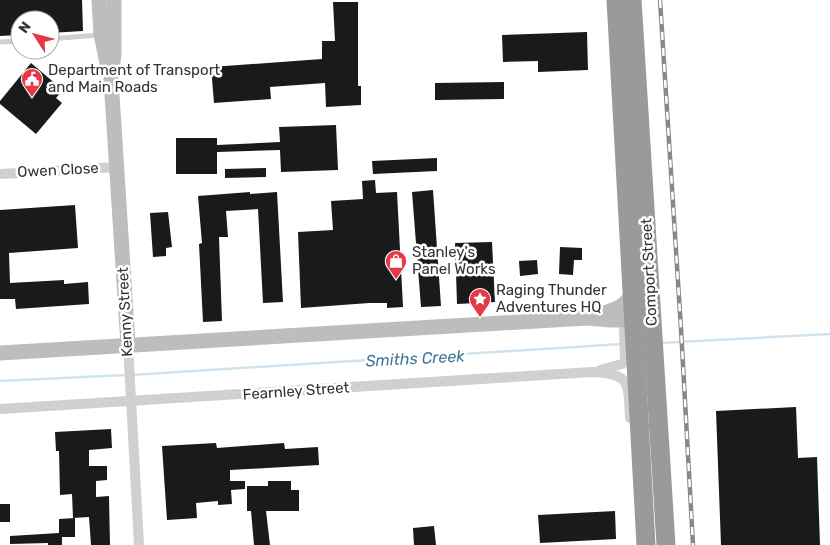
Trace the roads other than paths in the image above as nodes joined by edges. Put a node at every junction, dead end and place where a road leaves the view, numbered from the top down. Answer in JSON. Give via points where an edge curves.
{"nodes":[{"id":1,"x":99,"y":0,"type":"edge"},
{"id":2,"x":114,"y":0,"type":"edge"},
{"id":3,"x":616,"y":0,"type":"edge"},
{"id":4,"x":632,"y":0,"type":"edge"},
{"id":5,"x":101,"y":34,"type":"junction"},
{"id":6,"x":60,"y":38,"type":"edge"},
{"id":7,"x":111,"y":80,"type":"junction"},
{"id":8,"x":117,"y":167,"type":"junction"},
{"id":9,"x":0,"y":174,"type":"edge"},
{"id":10,"x":633,"y":292,"type":"junction"},
{"id":11,"x":587,"y":318,"type":"junction"},
{"id":12,"x":635,"y":342,"type":"junction"},
{"id":13,"x":128,"y":345,"type":"junction"},
{"id":14,"x":0,"y":353,"type":"edge"},
{"id":15,"x":592,"y":372,"type":"junction"},
{"id":16,"x":130,"y":402,"type":"junction"},
{"id":17,"x":0,"y":409,"type":"edge"},
{"id":18,"x":642,"y":459,"type":"junction"},
{"id":19,"x":139,"y":545,"type":"edge"},
{"id":20,"x":646,"y":545,"type":"edge"},
{"id":21,"x":666,"y":545,"type":"edge"}],
"edges":[{"from":1,"to":5,"type":"street","name":"Kenny Street"},
{"from":2,"to":7,"type":"street","name":"Kenny Street"},
{"from":3,"to":10,"type":"highway","name":"Comport Street"},
{"from":4,"to":12,"type":"highway","name":"Comport Street","via":[[646,212]]},
{"from":5,"to":6,"type":"lane"},
{"from":5,"to":7,"type":"street","name":"Kenny Street"},
{"from":7,"to":8,"type":"street","name":"Kenny Street"},
{"from":8,"to":9,"type":"street","name":"Owen Close"},
{"from":8,"to":13,"type":"street","name":"Kenny Street"},
{"from":10,"to":11,"type":"street","via":[[628,303],[621,307]]},
{"from":10,"to":12,"type":"highway","name":"Comport Street"},
{"from":11,"to":12,"type":"street"},
{"from":11,"to":13,"type":"street"},
{"from":12,"to":15,"type":"street","name":"Fearnley Street"},
{"from":12,"to":18,"type":"highway","name":"Comport Street"},
{"from":12,"to":21,"type":"highway","name":"Comport Street"},
{"from":13,"to":14,"type":"street"},
{"from":13,"to":16,"type":"street","name":"Kenny Street"},
{"from":15,"to":16,"type":"street","name":"Fearnley Street"},
{"from":15,"to":18,"type":"street","name":"Fearnley Street","via":[[615,374],[626,382],[632,436]]},
{"from":16,"to":17,"type":"street","name":"Fearnley Street"},
{"from":16,"to":19,"type":"street","name":"Kenny Street"},
{"from":18,"to":20,"type":"highway","name":"Comport Street"}]}
